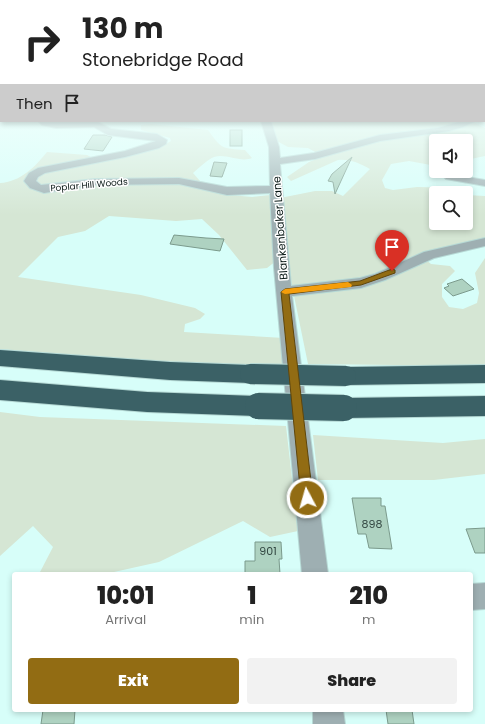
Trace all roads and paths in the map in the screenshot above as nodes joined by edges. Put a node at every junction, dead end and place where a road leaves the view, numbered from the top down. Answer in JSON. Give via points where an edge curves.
{"nodes":[{"id":1,"x":151,"y":148,"type":"edge"},
{"id":2,"x":273,"y":148,"type":"edge"},
{"id":3,"x":345,"y":148,"type":"edge"},
{"id":4,"x":306,"y":159,"type":"junction"},
{"id":5,"x":275,"y":161,"type":"junction"},
{"id":6,"x":456,"y":178,"type":"edge"},
{"id":7,"x":485,"y":183,"type":"edge"},
{"id":8,"x":275,"y":185,"type":"junction"},
{"id":9,"x":485,"y":242,"type":"edge"},
{"id":10,"x":285,"y":292,"type":"junction"},
{"id":11,"x":0,"y":358,"type":"edge"},
{"id":12,"x":485,"y":374,"type":"edge"},
{"id":13,"x":0,"y":390,"type":"edge"},
{"id":14,"x":485,"y":406,"type":"edge"},
{"id":15,"x":315,"y":572,"type":"edge"},
{"id":16,"x":485,"y":596,"type":"edge"},
{"id":17,"x":473,"y":597,"type":"edge"},
{"id":18,"x":328,"y":712,"type":"edge"},
{"id":19,"x":329,"y":724,"type":"edge"}],
"edges":[{"from":1,"to":8,"type":"street","name":"Poplar Hill Woods","via":[[42,170],[33,175],[30,181],[33,186],[44,189],[95,182],[129,181],[179,181],[227,191]]},
{"from":2,"to":5,"type":"street","name":"Blankenbaker Lane"},
{"from":3,"to":4,"type":"street"},
{"from":4,"to":5,"type":"street"},
{"from":4,"to":8,"type":"street","via":[[298,163]]},
{"from":5,"to":8,"type":"street","name":"Blankenbaker Lane"},
{"from":6,"to":7,"type":"street"},
{"from":8,"to":10,"type":"street","name":"Blankenbaker Lane"},
{"from":9,"to":10,"type":"street","via":[[429,255],[361,283]]},
{"from":10,"to":15,"type":"street","name":"Blankenbaker Lane"},
{"from":11,"to":12,"type":"highway","bridge":true,"via":[[170,371],[250,374]]},
{"from":13,"to":14,"type":"highway","bridge":true,"via":[[147,402],[258,406]]},
{"from":16,"to":17,"type":"street"},
{"from":18,"to":19,"type":"street"}]}
